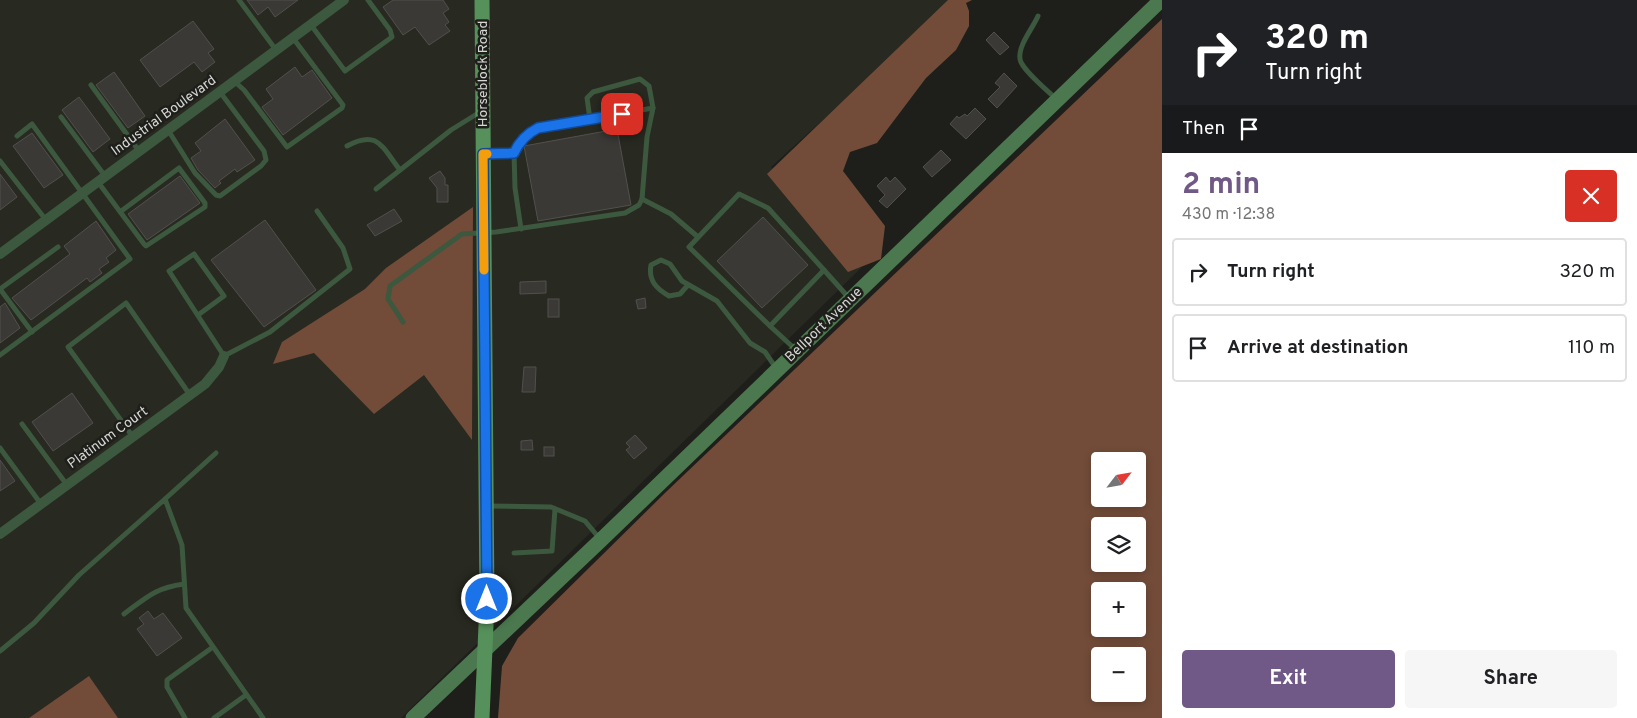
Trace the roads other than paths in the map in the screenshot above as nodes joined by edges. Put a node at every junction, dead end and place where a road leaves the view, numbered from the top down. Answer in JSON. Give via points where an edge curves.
{"nodes":[{"id":1,"x":239,"y":0,"type":"edge"},
{"id":2,"x":344,"y":0,"type":"edge"},
{"id":3,"x":368,"y":0,"type":"edge"},
{"id":4,"x":482,"y":0,"type":"edge"},
{"id":5,"x":1161,"y":0,"type":"edge"},
{"id":6,"x":1038,"y":16,"type":"dead end"},
{"id":7,"x":311,"y":25,"type":"junction"},
{"id":8,"x":293,"y":38,"type":"junction"},
{"id":9,"x":276,"y":51,"type":"junction"},
{"id":10,"x":234,"y":81,"type":"junction"},
{"id":11,"x":91,"y":85,"type":"dead end"},
{"id":12,"x":219,"y":92,"type":"junction"},
{"id":13,"x":1058,"y":101,"type":"junction"},
{"id":14,"x":653,"y":108,"type":"junction"},
{"id":15,"x":483,"y":110,"type":"junction"},
{"id":16,"x":61,"y":117,"type":"dead end"},
{"id":17,"x":590,"y":119,"type":"junction"},
{"id":18,"x":168,"y":130,"type":"junction"},
{"id":19,"x":17,"y":136,"type":"dead end"},
{"id":20,"x":347,"y":146,"type":"dead end"},
{"id":21,"x":139,"y":151,"type":"junction"},
{"id":22,"x":514,"y":153,"type":"junction"},
{"id":23,"x":483,"y":154,"type":"junction"},
{"id":24,"x":0,"y":161,"type":"edge"},
{"id":25,"x":400,"y":170,"type":"junction"},
{"id":26,"x":101,"y":179,"type":"junction"},
{"id":27,"x":376,"y":189,"type":"dead end"},
{"id":28,"x":82,"y":193,"type":"junction"},
{"id":29,"x":642,"y":199,"type":"junction"},
{"id":30,"x":317,"y":211,"type":"dead end"},
{"id":31,"x":120,"y":212,"type":"junction"},
{"id":32,"x":47,"y":220,"type":"junction"},
{"id":33,"x":521,"y":229,"type":"junction"},
{"id":34,"x":483,"y":231,"type":"junction"},
{"id":35,"x":698,"y":237,"type":"junction"},
{"id":36,"x":58,"y":247,"type":"dead end"},
{"id":37,"x":0,"y":254,"type":"edge"},
{"id":38,"x":824,"y":270,"type":"junction"},
{"id":39,"x":688,"y":284,"type":"junction"},
{"id":40,"x":0,"y":289,"type":"edge"},
{"id":41,"x":851,"y":300,"type":"junction"},
{"id":42,"x":198,"y":315,"type":"junction"},
{"id":43,"x":403,"y":322,"type":"dead end"},
{"id":44,"x":770,"y":326,"type":"junction"},
{"id":45,"x":32,"y":332,"type":"junction"},
{"id":46,"x":797,"y":351,"type":"junction"},
{"id":47,"x":0,"y":356,"type":"edge"},
{"id":48,"x":224,"y":356,"type":"junction"},
{"id":49,"x":778,"y":370,"type":"junction"},
{"id":50,"x":190,"y":395,"type":"junction"},
{"id":51,"x":22,"y":424,"type":"dead end"},
{"id":52,"x":133,"y":437,"type":"junction"},
{"id":53,"x":0,"y":448,"type":"edge"},
{"id":54,"x":216,"y":452,"type":"dead end"},
{"id":55,"x":67,"y":485,"type":"junction"},
{"id":56,"x":165,"y":499,"type":"junction"},
{"id":57,"x":41,"y":504,"type":"junction"},
{"id":58,"x":486,"y":506,"type":"junction"},
{"id":59,"x":555,"y":509,"type":"junction"},
{"id":60,"x":0,"y":534,"type":"edge"},
{"id":61,"x":601,"y":540,"type":"junction"},
{"id":62,"x":514,"y":554,"type":"dead end"},
{"id":63,"x":184,"y":584,"type":"junction"},
{"id":64,"x":124,"y":614,"type":"dead end"},
{"id":65,"x":213,"y":647,"type":"junction"},
{"id":66,"x":486,"y":649,"type":"junction"},
{"id":67,"x":0,"y":651,"type":"edge"},
{"id":68,"x":246,"y":695,"type":"junction"},
{"id":69,"x":184,"y":718,"type":"edge"},
{"id":70,"x":214,"y":718,"type":"edge"},
{"id":71,"x":263,"y":718,"type":"edge"},
{"id":72,"x":413,"y":718,"type":"edge"},
{"id":73,"x":482,"y":718,"type":"edge"}],
"edges":[{"from":1,"to":9,"type":"lane"},
{"from":2,"to":7,"type":"street","name":"Industrial Boulevard"},
{"from":3,"to":7,"type":"lane","via":[[392,37],[345,71]]},
{"from":4,"to":15,"type":"main road","name":"Horseblock Road"},
{"from":5,"to":13,"type":"main road","name":"Bellport Avenue"},
{"from":6,"to":13,"type":"lane","via":[[1021,50],[1020,59]]},
{"from":7,"to":8,"type":"street","name":"Industrial Boulevard"},
{"from":8,"to":9,"type":"street","name":"Industrial Boulevard"},
{"from":8,"to":10,"type":"lane","via":[[343,104],[342,108],[287,147]]},
{"from":9,"to":10,"type":"street","name":"Industrial Boulevard"},
{"from":10,"to":12,"type":"street","name":"Industrial Boulevard"},
{"from":11,"to":21,"type":"lane"},
{"from":12,"to":18,"type":"street","name":"Industrial Boulevard"},
{"from":12,"to":18,"type":"lane","via":[[264,151],[266,160],[261,166],[220,196],[216,195],[196,173]]},
{"from":13,"to":41,"type":"main road","name":"Bellport Avenue"},
{"from":14,"to":17,"type":"lane"},
{"from":14,"to":17,"type":"lane","via":[[649,86],[640,79],[589,94]]},
{"from":14,"to":29,"type":"lane"},
{"from":15,"to":23,"type":"main road","name":"Horseblock Road"},
{"from":15,"to":25,"type":"lane","via":[[451,130]]},
{"from":16,"to":26,"type":"lane"},
{"from":17,"to":22,"type":"lane","via":[[538,128],[519,143]]},
{"from":18,"to":21,"type":"street","name":"Industrial Boulevard"},
{"from":19,"to":28,"type":"lane","via":[[32,124]]},
{"from":20,"to":25,"type":"lane","via":[[370,138]]},
{"from":21,"to":26,"type":"street","name":"Industrial Boulevard"},
{"from":22,"to":23,"type":"lane"},
{"from":22,"to":33,"type":"lane"},
{"from":23,"to":34,"type":"main road","name":"Horseblock Road"},
{"from":24,"to":32,"type":"lane"},
{"from":25,"to":27,"type":"lane"},
{"from":26,"to":28,"type":"street","name":"Industrial Boulevard"},
{"from":26,"to":31,"type":"lane"},
{"from":28,"to":32,"type":"street","name":"Industrial Boulevard"},
{"from":28,"to":45,"type":"lane","via":[[130,259]]},
{"from":29,"to":33,"type":"lane","via":[[639,205],[625,213]]},
{"from":29,"to":35,"type":"lane","via":[[672,214]]},
{"from":30,"to":48,"type":"lane","via":[[343,248],[350,269],[270,332]]},
{"from":31,"to":31,"type":"lane","via":[[146,246],[204,207],[205,203],[179,168]]},
{"from":32,"to":37,"type":"street","name":"Industrial Boulevard"},
{"from":33,"to":34,"type":"lane"},
{"from":34,"to":43,"type":"lane","via":[[462,234],[390,286],[388,299]]},
{"from":34,"to":58,"type":"main road","name":"Horseblock Road"},
{"from":35,"to":38,"type":"lane","via":[[739,194],[768,208]]},
{"from":35,"to":44,"type":"lane","via":[[689,247]]},
{"from":36,"to":40,"type":"lane"},
{"from":38,"to":41,"type":"lane"},
{"from":38,"to":44,"type":"lane"},
{"from":39,"to":39,"type":"lane","via":[[670,264],[661,260],[651,265],[650,272],[657,289],[669,296],[680,294]]},
{"from":39,"to":49,"type":"lane","via":[[717,301],[750,343],[765,352]]},
{"from":40,"to":45,"type":"lane"},
{"from":41,"to":46,"type":"main road","name":"Bellport Avenue"},
{"from":42,"to":42,"type":"lane","via":[[169,271],[194,254],[224,296]]},
{"from":42,"to":48,"type":"lane"},
{"from":44,"to":46,"type":"lane"},
{"from":45,"to":47,"type":"lane"},
{"from":46,"to":49,"type":"main road","name":"Bellport Avenue"},
{"from":48,"to":50,"type":"street","name":"Platinum Court","via":[[212,376]]},
{"from":49,"to":61,"type":"main road","name":"Bellport Avenue"},
{"from":50,"to":52,"type":"street","name":"Platinum Court"},
{"from":50,"to":52,"type":"lane","via":[[126,304],[68,348]]},
{"from":51,"to":55,"type":"lane"},
{"from":52,"to":55,"type":"street","name":"Platinum Court"},
{"from":53,"to":57,"type":"lane"},
{"from":54,"to":56,"type":"lane"},
{"from":55,"to":57,"type":"street","name":"Platinum Court"},
{"from":56,"to":63,"type":"lane","via":[[182,545]]},
{"from":56,"to":67,"type":"lane"},
{"from":57,"to":60,"type":"street","name":"Platinum Court"},
{"from":58,"to":59,"type":"lane"},
{"from":58,"to":66,"type":"main road","name":"Horseblock Road"},
{"from":59,"to":61,"type":"lane","via":[[584,521]]},
{"from":59,"to":62,"type":"lane","via":[[552,551]]},
{"from":61,"to":66,"type":"main road","name":"Bellport Avenue"},
{"from":63,"to":64,"type":"lane","via":[[163,587]]},
{"from":63,"to":65,"type":"lane","via":[[186,608]]},
{"from":65,"to":68,"type":"lane"},
{"from":65,"to":69,"type":"lane","via":[[166,680]]},
{"from":66,"to":72,"type":"main road","name":"Bellport Avenue"},
{"from":66,"to":73,"type":"main road","name":"Horseblock Road"},
{"from":68,"to":70,"type":"lane"},
{"from":68,"to":71,"type":"lane"}]}
